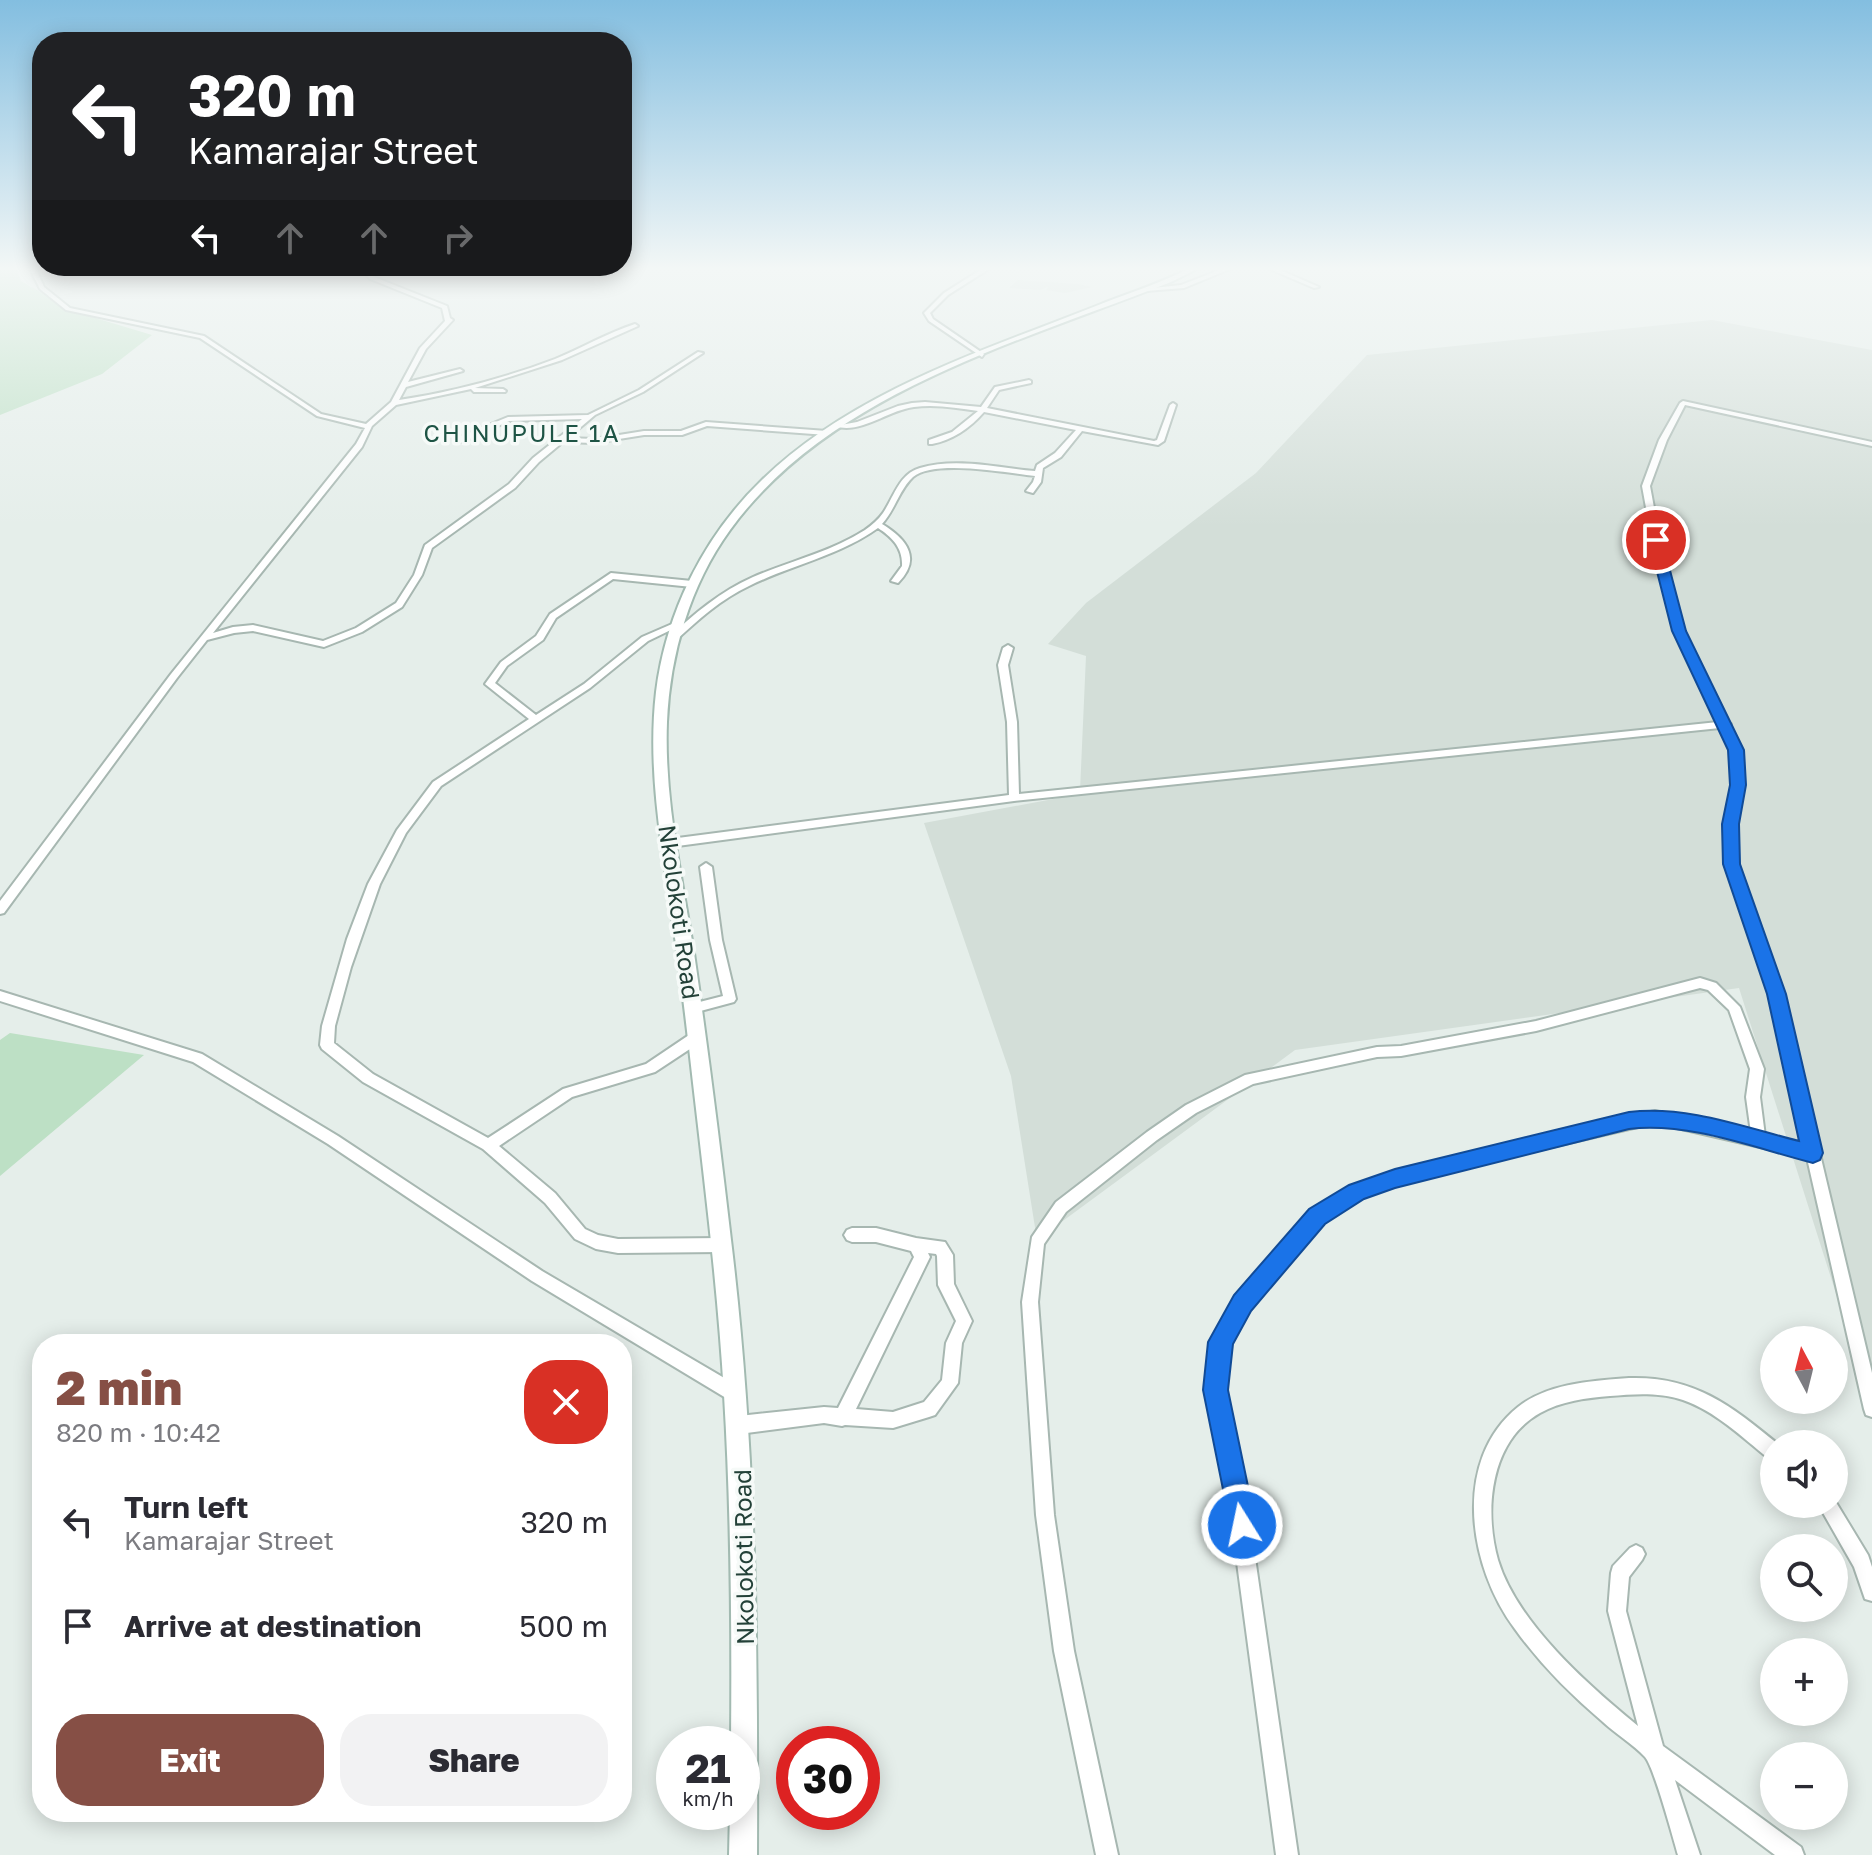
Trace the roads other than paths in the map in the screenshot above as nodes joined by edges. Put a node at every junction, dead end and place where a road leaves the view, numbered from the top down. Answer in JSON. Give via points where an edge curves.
{"nodes":[{"id":1,"x":227,"y":354,"type":"edge"},
{"id":2,"x":420,"y":354,"type":"edge"},
{"id":3,"x":569,"y":354,"type":"edge"},
{"id":4,"x":699,"y":354,"type":"edge"},
{"id":5,"x":986,"y":354,"type":"edge"},
{"id":6,"x":982,"y":355,"type":"joint"},
{"id":7,"x":460,"y":371,"type":"dead end"},
{"id":8,"x":1029,"y":382,"type":"dead end"},
{"id":9,"x":402,"y":386,"type":"junction"},
{"id":10,"x":471,"y":390,"type":"junction"},
{"id":11,"x":503,"y":391,"type":"dead end"},
{"id":12,"x":394,"y":403,"type":"junction"},
{"id":13,"x":1173,"y":405,"type":"dead end"},
{"id":14,"x":984,"y":408,"type":"junction"},
{"id":15,"x":589,"y":417,"type":"junction"},
{"id":16,"x":369,"y":425,"type":"junction"},
{"id":17,"x":832,"y":429,"type":"junction"},
{"id":18,"x":1079,"y":431,"type":"junction"},
{"id":19,"x":460,"y":440,"type":"dead end"},
{"id":20,"x":565,"y":440,"type":"junction"},
{"id":21,"x":932,"y":442,"type":"dead end"},
{"id":22,"x":1872,"y":444,"type":"edge"},
{"id":23,"x":1039,"y":474,"type":"junction"},
{"id":24,"x":1030,"y":491,"type":"dead end"},
{"id":25,"x":877,"y":524,"type":"junction"},
{"id":26,"x":895,"y":581,"type":"dead end"},
{"id":27,"x":692,"y":584,"type":"junction"},
{"id":28,"x":673,"y":632,"type":"junction"},
{"id":29,"x":206,"y":638,"type":"junction"},
{"id":30,"x":1008,"y":648,"type":"dead end"},
{"id":31,"x":536,"y":720,"type":"junction"},
{"id":32,"x":1726,"y":724,"type":"junction"},
{"id":33,"x":1014,"y":798,"type":"junction"},
{"id":34,"x":670,"y":843,"type":"junction"},
{"id":35,"x":706,"y":867,"type":"dead end"},
{"id":36,"x":0,"y":910,"type":"edge"},
{"id":37,"x":0,"y":996,"type":"edge"},
{"id":38,"x":693,"y":1008,"type":"junction"},
{"id":39,"x":697,"y":1037,"type":"junction"},
{"id":40,"x":1759,"y":1142,"type":"junction"},
{"id":41,"x":488,"y":1145,"type":"junction"},
{"id":42,"x":1813,"y":1153,"type":"junction"},
{"id":43,"x":852,"y":1235,"type":"dead end"},
{"id":44,"x":722,"y":1245,"type":"junction"},
{"id":45,"x":916,"y":1245,"type":"junction"},
{"id":46,"x":737,"y":1395,"type":"junction"},
{"id":47,"x":1872,"y":1409,"type":"edge"},
{"id":48,"x":842,"y":1418,"type":"junction"},
{"id":49,"x":739,"y":1425,"type":"junction"},
{"id":50,"x":1760,"y":1441,"type":"edge"},
{"id":51,"x":1835,"y":1518,"type":"edge"},
{"id":52,"x":1636,"y":1554,"type":"dead end"},
{"id":53,"x":1872,"y":1592,"type":"edge"},
{"id":54,"x":1654,"y":1749,"type":"junction"},
{"id":55,"x":743,"y":1855,"type":"edge"},
{"id":56,"x":1107,"y":1855,"type":"edge"},
{"id":57,"x":1287,"y":1855,"type":"edge"},
{"id":58,"x":1689,"y":1855,"type":"edge"},
{"id":59,"x":1793,"y":1855,"type":"edge"}],
"edges":[{"from":1,"to":16,"type":"street","via":[[319,415]]},
{"from":2,"to":9,"type":"street"},
{"from":3,"to":10,"type":"street"},
{"from":4,"to":15,"type":"street"},
{"from":5,"to":6,"type":"main road","name":"Nkolokoti Road"},
{"from":6,"to":17,"type":"main road","name":"Nkolokoti Road","via":[[895,393]]},
{"from":7,"to":9,"type":"street"},
{"from":8,"to":14,"type":"street","via":[[997,388]]},
{"from":9,"to":12,"type":"street"},
{"from":10,"to":11,"type":"street"},
{"from":10,"to":12,"type":"street"},
{"from":12,"to":16,"type":"street"},
{"from":13,"to":18,"type":"street","via":[[1159,442]]},
{"from":14,"to":17,"type":"street","via":[[902,405],[858,426]]},
{"from":14,"to":18,"type":"street"},
{"from":14,"to":21,"type":"street","via":[[946,438]]},
{"from":15,"to":19,"type":"street","via":[[508,419]]},
{"from":15,"to":20,"type":"street"},
{"from":16,"to":29,"type":"street","via":[[359,445]]},
{"from":17,"to":20,"type":"street","via":[[703,424],[682,433]]},
{"from":17,"to":27,"type":"main road","name":"Nkolokoti Road","via":[[768,480],[737,513]]},
{"from":18,"to":23,"type":"street","via":[[1056,457],[1043,463]]},
{"from":20,"to":29,"type":"street","via":[[428,547],[399,605],[359,630],[324,644],[253,628]]},
{"from":22,"to":32,"type":"street","via":[[1683,403],[1663,440],[1646,486],[1670,603]]},
{"from":23,"to":24,"type":"street"},
{"from":23,"to":25,"type":"street","via":[[925,468],[902,485]]},
{"from":25,"to":26,"type":"street","via":[[897,537],[908,556],[907,568]]},
{"from":25,"to":28,"type":"street","via":[[740,587]]},
{"from":27,"to":28,"type":"main road","name":"Nkolokoti Road"},
{"from":27,"to":31,"type":"street","via":[[611,576],[553,616],[540,638],[498,669],[490,684]]},
{"from":28,"to":31,"type":"street","via":[[645,639]]},
{"from":28,"to":34,"type":"main road","name":"Nkolokoti Road","via":[[660,731]]},
{"from":29,"to":36,"type":"street"},
{"from":30,"to":33,"type":"street","via":[[1003,665],[1012,722]]},
{"from":31,"to":41,"type":"street","via":[[437,784],[424,798],[366,896],[326,1037],[327,1045],[368,1078]]},
{"from":32,"to":33,"type":"street"},
{"from":32,"to":42,"type":"street","via":[[1736,750],[1738,785],[1731,824],[1732,864],[1776,994]]},
{"from":33,"to":34,"type":"street"},
{"from":34,"to":38,"type":"main road","name":"Nkolokoti Road"},
{"from":35,"to":38,"type":"street","via":[[730,999]]},
{"from":37,"to":46,"type":"street","via":[[197,1058],[350,1151],[537,1276]]},
{"from":38,"to":39,"type":"main road","name":"Nkolokoti Road"},
{"from":39,"to":41,"type":"street","via":[[650,1068],[568,1093]]},
{"from":39,"to":44,"type":"main road","name":"Nkolokoti Road"},
{"from":40,"to":42,"type":"street"},
{"from":40,"to":56,"type":"street","via":[[1753,1097],[1757,1069],[1734,1007],[1712,986],[1700,983],[1550,1023],[1250,1079],[1191,1109],[1061,1207],[1033,1251],[1033,1362],[1045,1515],[1064,1651]]},
{"from":40,"to":57,"type":"street","via":[[1655,1117],[1395,1178],[1357,1192],[1317,1216],[1243,1303],[1221,1342],[1215,1390],[1242,1525]]},
{"from":41,"to":44,"type":"street","via":[[550,1198],[580,1234],[596,1242]]},
{"from":42,"to":47,"type":"street"},
{"from":43,"to":45,"type":"street"},
{"from":44,"to":46,"type":"main road","name":"Nkolokoti Road"},
{"from":45,"to":48,"type":"street","via":[[922,1257],[914,1281]]},
{"from":45,"to":48,"type":"street","via":[[940,1247],[946,1285],[964,1321],[954,1343],[950,1383],[929,1409],[911,1415],[893,1420]]},
{"from":46,"to":49,"type":"main road","name":"Nkolokoti Road"},
{"from":48,"to":49,"type":"street","via":[[824,1415]]},
{"from":49,"to":55,"type":"main road","name":"Nkolokoti Road","via":[[745,1563]]},
{"from":50,"to":54,"type":"street","via":[[1715,1407],[1682,1391],[1638,1385],[1601,1388],[1525,1412],[1493,1455],[1483,1484],[1486,1545],[1517,1619],[1552,1663]]},
{"from":51,"to":53,"type":"street"},
{"from":52,"to":54,"type":"street","via":[[1620,1573],[1617,1611]]},
{"from":54,"to":58,"type":"street"},
{"from":54,"to":59,"type":"street"}]}
